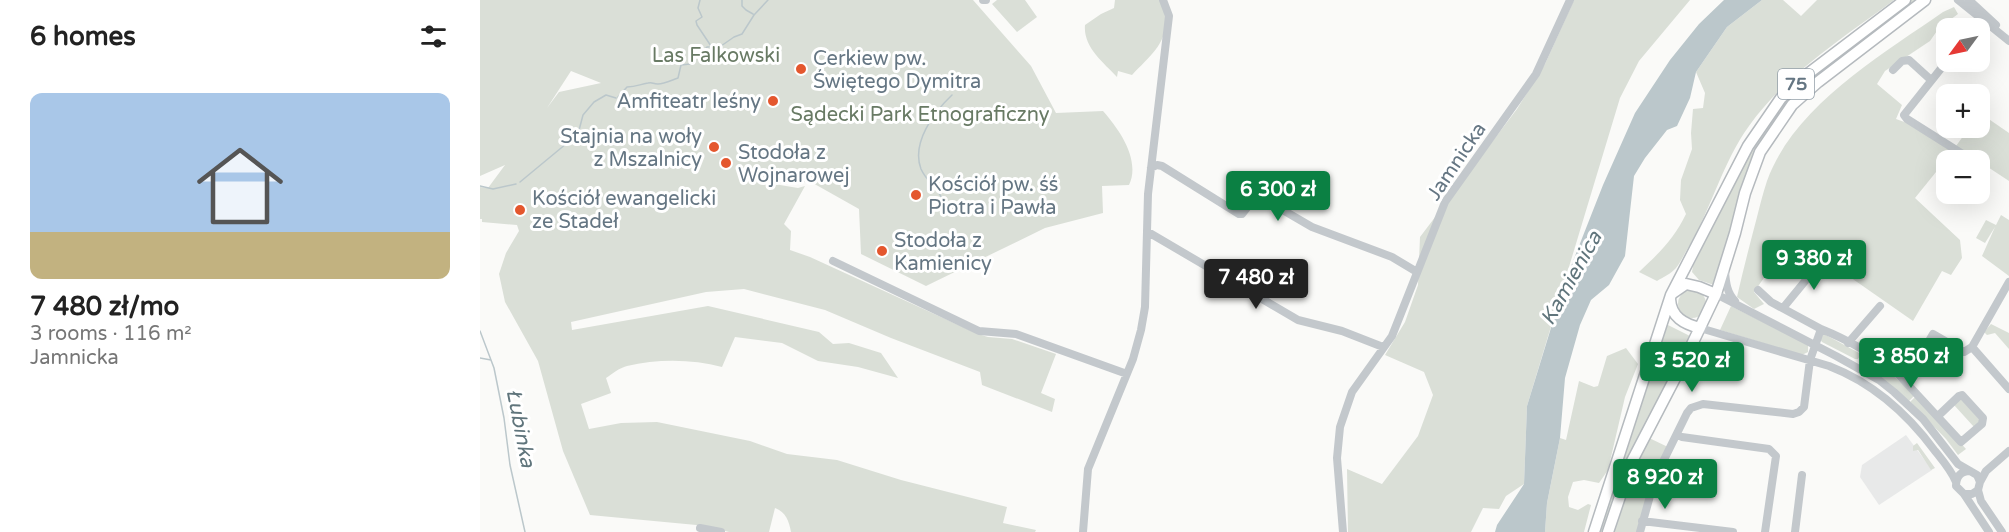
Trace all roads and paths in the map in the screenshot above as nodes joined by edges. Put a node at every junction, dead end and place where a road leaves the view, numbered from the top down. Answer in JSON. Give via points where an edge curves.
{"nodes":[{"id":1,"x":1163,"y":0,"type":"edge"},
{"id":2,"x":1570,"y":0,"type":"edge"},
{"id":3,"x":1905,"y":0,"type":"edge"},
{"id":4,"x":1925,"y":0,"type":"edge"},
{"id":5,"x":1958,"y":0,"type":"edge"},
{"id":6,"x":1969,"y":0,"type":"edge"},
{"id":7,"x":1984,"y":18,"type":"joint"},
{"id":8,"x":1990,"y":23,"type":"edge"},
{"id":9,"x":2009,"y":40,"type":"edge"},
{"id":10,"x":1893,"y":70,"type":"dead end"},
{"id":11,"x":1938,"y":72,"type":"edge"},
{"id":12,"x":1931,"y":80,"type":"junction"},
{"id":13,"x":1956,"y":150,"type":"edge"},
{"id":14,"x":1151,"y":168,"type":"junction"},
{"id":15,"x":1148,"y":232,"type":"junction"},
{"id":16,"x":1824,"y":258,"type":"dead end"},
{"id":17,"x":833,"y":261,"type":"dead end"},
{"id":18,"x":1725,"y":267,"type":"junction"},
{"id":19,"x":1417,"y":272,"type":"junction"},
{"id":20,"x":2009,"y":282,"type":"edge"},
{"id":21,"x":1758,"y":290,"type":"dead end"},
{"id":22,"x":1716,"y":294,"type":"junction"},
{"id":23,"x":1671,"y":295,"type":"junction"},
{"id":24,"x":1740,"y":306,"type":"junction"},
{"id":25,"x":1880,"y":306,"type":"dead end"},
{"id":26,"x":1783,"y":308,"type":"junction"},
{"id":27,"x":1700,"y":328,"type":"junction"},
{"id":28,"x":1821,"y":329,"type":"junction"},
{"id":29,"x":1848,"y":343,"type":"junction"},
{"id":30,"x":1814,"y":344,"type":"junction"},
{"id":31,"x":1383,"y":347,"type":"junction"},
{"id":32,"x":1972,"y":347,"type":"junction"},
{"id":33,"x":1810,"y":360,"type":"junction"},
{"id":34,"x":1127,"y":374,"type":"junction"},
{"id":35,"x":1899,"y":375,"type":"junction"},
{"id":36,"x":2009,"y":389,"type":"edge"},
{"id":37,"x":1938,"y":416,"type":"junction"},
{"id":38,"x":1677,"y":434,"type":"junction"},
{"id":39,"x":2009,"y":451,"type":"edge"},
{"id":40,"x":1986,"y":471,"type":"junction"},
{"id":41,"x":1972,"y":472,"type":"junction"},
{"id":42,"x":1802,"y":475,"type":"dead end"},
{"id":43,"x":1956,"y":482,"type":"junction"},
{"id":44,"x":1979,"y":486,"type":"junction"},
{"id":45,"x":1964,"y":494,"type":"junction"},
{"id":46,"x":1642,"y":521,"type":"junction"},
{"id":47,"x":700,"y":528,"type":"dead end"},
{"id":48,"x":1684,"y":529,"type":"edge"},
{"id":49,"x":722,"y":532,"type":"edge"},
{"id":50,"x":1083,"y":532,"type":"edge"},
{"id":51,"x":1343,"y":532,"type":"edge"},
{"id":52,"x":1594,"y":532,"type":"edge"},
{"id":53,"x":1608,"y":532,"type":"edge"},
{"id":54,"x":1640,"y":532,"type":"edge"},
{"id":55,"x":1733,"y":532,"type":"edge"},
{"id":56,"x":1765,"y":532,"type":"edge"},
{"id":57,"x":1794,"y":532,"type":"edge"},
{"id":58,"x":1989,"y":532,"type":"edge"},
{"id":59,"x":2002,"y":532,"type":"edge"}],
"edges":[{"from":1,"to":14,"type":"street","via":[[1169,16]]},
{"from":2,"to":19,"type":"street","name":"Jamnicka","via":[[1536,74],[1445,202]]},
{"from":3,"to":23,"type":"main road","number":"75","via":[[1781,98],[1748,147]]},
{"from":4,"to":18,"type":"main road","number":"75","via":[[1818,82],[1780,121],[1752,172]]},
{"from":5,"to":7,"type":"street"},
{"from":6,"to":7,"type":"street"},
{"from":8,"to":9,"type":"street"},
{"from":10,"to":12,"type":"street","via":[[1908,60]]},
{"from":11,"to":12,"type":"street"},
{"from":12,"to":13,"type":"street","via":[[1904,115]]},
{"from":14,"to":15,"type":"street"},
{"from":14,"to":19,"type":"street","via":[[1162,166],[1239,214],[1257,195],[1312,227],[1392,257]]},
{"from":15,"to":31,"type":"street","via":[[1298,320]]},
{"from":15,"to":34,"type":"street","via":[[1145,307]]},
{"from":16,"to":26,"type":"street"},
{"from":17,"to":34,"type":"street","via":[[980,331],[1016,334]]},
{"from":18,"to":22,"type":"main road","number":"75"},
{"from":18,"to":24,"type":"street","via":[[1730,297]]},
{"from":19,"to":31,"type":"street","name":"Jamnicka","via":[[1392,336]]},
{"from":20,"to":32,"type":"street"},
{"from":21,"to":26,"type":"street"},
{"from":22,"to":23,"type":"main road","via":[[1686,285]]},
{"from":22,"to":24,"type":"street"},
{"from":22,"to":27,"type":"main road","number":"75"},
{"from":23,"to":27,"type":"main road","via":[[1671,307],[1679,320]]},
{"from":23,"to":52,"type":"main road","number":"75"},
{"from":24,"to":30,"type":"street"},
{"from":25,"to":29,"type":"street"},
{"from":26,"to":28,"type":"street"},
{"from":27,"to":33,"type":"street"},
{"from":27,"to":53,"type":"main road","number":"75","via":[[1632,461]]},
{"from":28,"to":29,"type":"street"},
{"from":28,"to":30,"type":"street"},
{"from":29,"to":35,"type":"street"},
{"from":30,"to":33,"type":"street"},
{"from":30,"to":41,"type":"street","via":[[1894,392],[1923,419],[1958,464]]},
{"from":31,"to":51,"type":"street","name":"Jamnicka","via":[[1352,392],[1340,427],[1337,458]]},
{"from":32,"to":35,"type":"street","via":[[1964,352],[1933,334],[1922,353]]},
{"from":32,"to":36,"type":"street"},
{"from":33,"to":38,"type":"street","via":[[1804,407],[1798,412],[1703,404],[1691,408]]},
{"from":33,"to":43,"type":"street","via":[[1846,372],[1883,396],[1923,435]]},
{"from":34,"to":50,"type":"street","via":[[1088,469]]},
{"from":35,"to":37,"type":"street"},
{"from":37,"to":37,"type":"street","via":[[1959,396],[1965,396],[1983,418],[1961,442]]},
{"from":38,"to":46,"type":"street","via":[[1655,478]]},
{"from":38,"to":56,"type":"street","via":[[1774,452]]},
{"from":39,"to":40,"type":"street"},
{"from":40,"to":41,"type":"street"},
{"from":40,"to":44,"type":"street"},
{"from":41,"to":43,"type":"street","via":[[1959,475]]},
{"from":41,"to":44,"type":"street"},
{"from":42,"to":57,"type":"street"},
{"from":43,"to":45,"type":"street"},
{"from":44,"to":45,"type":"street","via":[[1972,494]]},
{"from":44,"to":59,"type":"street","via":[[1981,501]]},
{"from":45,"to":58,"type":"street"},
{"from":46,"to":48,"type":"street"},
{"from":46,"to":54,"type":"street"},
{"from":47,"to":49,"type":"street"},
{"from":48,"to":55,"type":"street"}]}
